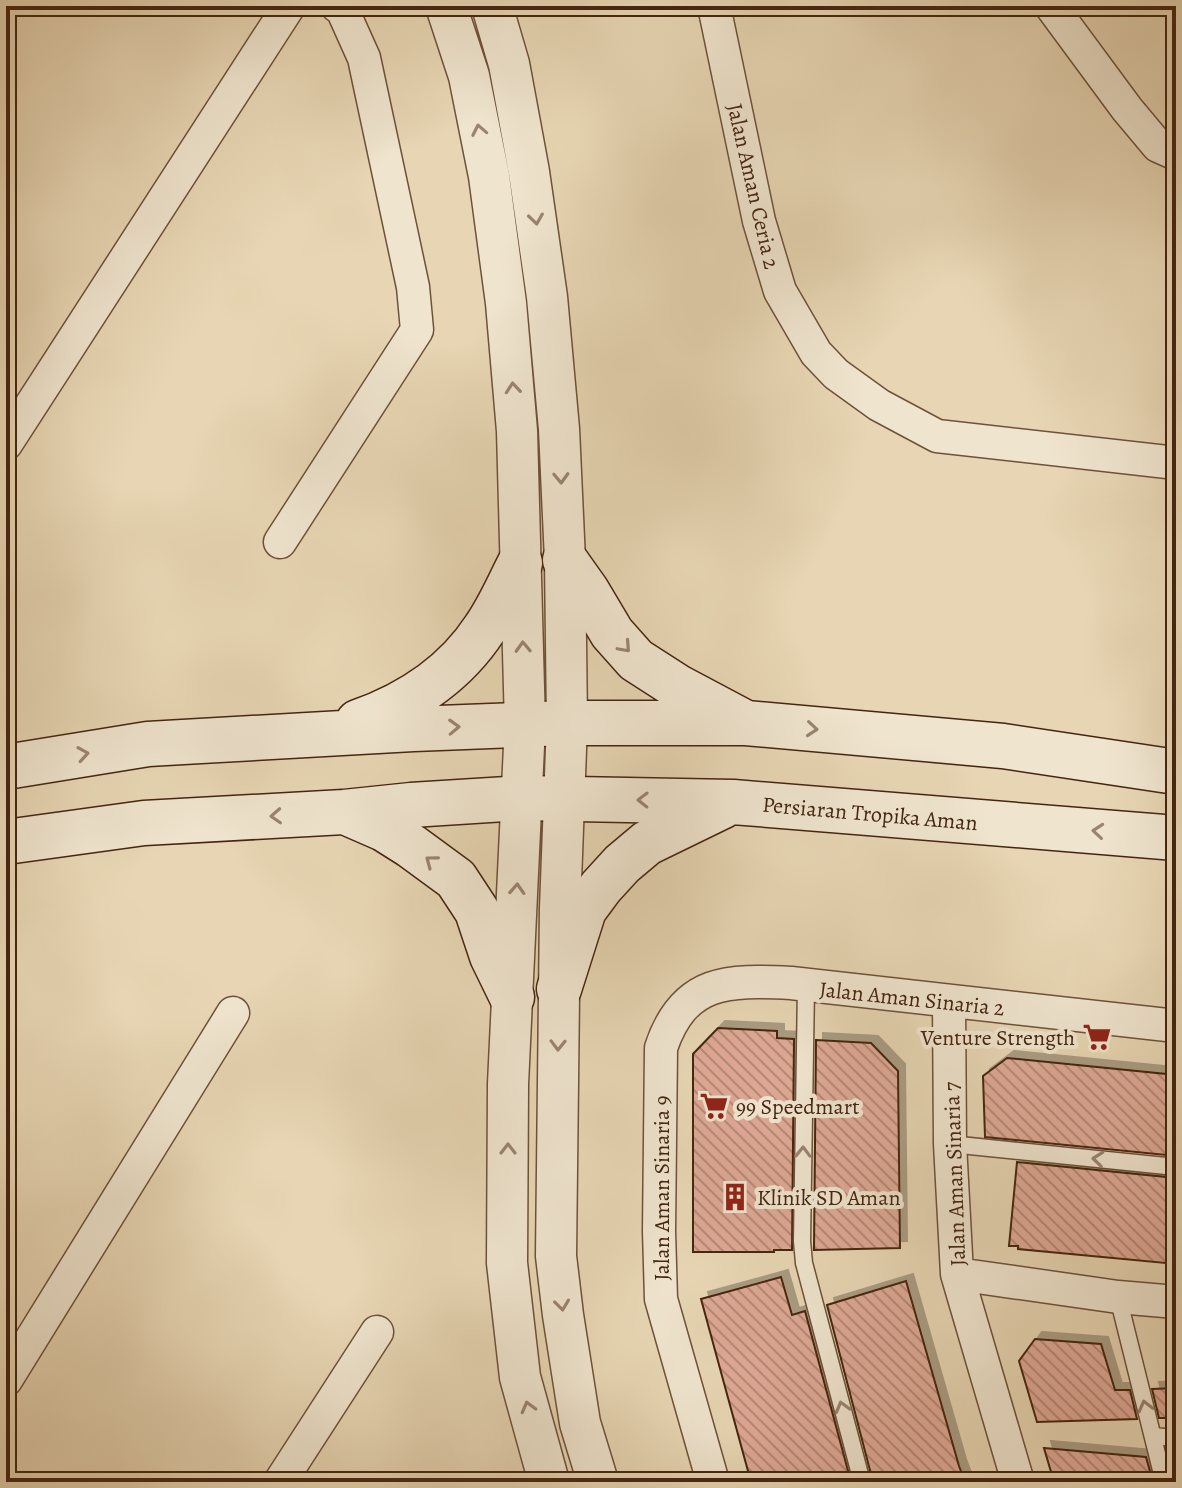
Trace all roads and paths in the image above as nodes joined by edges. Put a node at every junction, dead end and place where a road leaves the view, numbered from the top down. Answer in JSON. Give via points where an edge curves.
{"nodes":[{"id":1,"x":289,"y":6,"type":"edge"},
{"id":2,"x":337,"y":6,"type":"edge"},
{"id":3,"x":446,"y":6,"type":"edge"},
{"id":4,"x":492,"y":6,"type":"edge"},
{"id":5,"x":714,"y":6,"type":"edge"},
{"id":6,"x":1051,"y":6,"type":"edge"},
{"id":7,"x":1176,"y":154,"type":"edge"},
{"id":8,"x":6,"y":444,"type":"edge"},
{"id":9,"x":1176,"y":463,"type":"edge"},
{"id":10,"x":280,"y":542,"type":"dead end"},
{"id":11,"x":565,"y":560,"type":"junction"},
{"id":12,"x":520,"y":563,"type":"junction"},
{"id":13,"x":746,"y":723,"type":"junction"},
{"id":14,"x":546,"y":724,"type":"junction"},
{"id":15,"x":322,"y":735,"type":"junction"},
{"id":16,"x":6,"y":767,"type":"edge"},
{"id":17,"x":1176,"y":772,"type":"edge"},
{"id":18,"x":542,"y":799,"type":"junction"},
{"id":19,"x":733,"y":802,"type":"junction"},
{"id":20,"x":344,"y":812,"type":"junction"},
{"id":21,"x":1176,"y":838,"type":"edge"},
{"id":22,"x":6,"y":842,"type":"edge"},
{"id":23,"x":798,"y":985,"type":"junction"},
{"id":24,"x":559,"y":989,"type":"junction"},
{"id":25,"x":512,"y":997,"type":"junction"},
{"id":26,"x":949,"y":1002,"type":"junction"},
{"id":27,"x":233,"y":1013,"type":"dead end"},
{"id":28,"x":1176,"y":1026,"type":"edge"},
{"id":29,"x":950,"y":1144,"type":"junction"},
{"id":30,"x":1176,"y":1167,"type":"edge"},
{"id":31,"x":957,"y":1274,"type":"junction"},
{"id":32,"x":1118,"y":1297,"type":"junction"},
{"id":33,"x":1176,"y":1302,"type":"edge"},
{"id":34,"x":377,"y":1332,"type":"dead end"},
{"id":35,"x":6,"y":1380,"type":"edge"},
{"id":36,"x":1153,"y":1436,"type":"junction"},
{"id":37,"x":1176,"y":1438,"type":"edge"},
{"id":38,"x":280,"y":1482,"type":"edge"},
{"id":39,"x":549,"y":1482,"type":"edge"},
{"id":40,"x":598,"y":1482,"type":"edge"},
{"id":41,"x":713,"y":1482,"type":"edge"},
{"id":42,"x":862,"y":1482,"type":"edge"},
{"id":43,"x":1018,"y":1482,"type":"edge"},
{"id":44,"x":1164,"y":1482,"type":"edge"}],
"edges":[{"from":1,"to":8,"type":"street"},
{"from":2,"to":10,"type":"street","via":[[364,58],[413,287],[417,330]]},
{"from":12,"to":3,"type":"street","one_way":true,"via":[[517,431],[506,303],[469,76]]},
{"from":4,"to":11,"type":"street","one_way":true,"via":[[509,64],[547,297]]},
{"from":5,"to":9,"type":"street","name":"Jalan Aman Ceria 2","via":[[759,221],[780,291],[816,353],[836,374],[937,436]]},
{"from":6,"to":7,"type":"street","via":[[1150,137]]},
{"from":11,"to":13,"type":"main road","one_way":true,"via":[[636,660]]},
{"from":11,"to":14,"type":"street"},
{"from":14,"to":12,"type":"street","one_way":true},
{"from":12,"to":15,"type":"main road","via":[[472,647],[430,687]]},
{"from":13,"to":14,"type":"main road"},
{"from":13,"to":17,"type":"main road","one_way":true,"via":[[1003,746]]},
{"from":15,"to":14,"type":"main road","one_way":true},
{"from":14,"to":18,"type":"street"},
{"from":16,"to":15,"type":"main road","one_way":true,"via":[[148,744]]},
{"from":19,"to":18,"type":"main road","name":"Persiaran Tropika Aman","one_way":true},
{"from":18,"to":20,"type":"main road","name":"Persiaran Tropika Aman"},
{"from":18,"to":24,"type":"street"},
{"from":25,"to":18,"type":"street","one_way":true},
{"from":21,"to":19,"type":"main road","name":"Persiaran Tropika Aman","one_way":true},
{"from":19,"to":24,"type":"main road","via":[[647,843],[622,864],[584,910]]},
{"from":20,"to":22,"type":"main road","name":"Persiaran Tropika Aman","one_way":true,"via":[[144,823]]},
{"from":25,"to":20,"type":"main road","one_way":true,"via":[[477,911],[456,879],[384,829]]},
{"from":23,"to":26,"type":"street","name":"Jalan Aman Sinaria 2"},
{"from":23,"to":41,"type":"street","name":"Jalan Aman Sinaria 9","via":[[747,981],[706,989],[685,1005],[661,1048],[661,1299]]},
{"from":42,"to":23,"type":"lane","one_way":true,"via":[[804,1263]]},
{"from":24,"to":40,"type":"street","one_way":true,"via":[[556,1256],[580,1423]]},
{"from":39,"to":25,"type":"street","one_way":true,"via":[[520,1377],[507,1263]]},
{"from":26,"to":28,"type":"street","name":"Jalan Aman Sinaria 2"},
{"from":26,"to":29,"type":"street","name":"Jalan Aman Sinaria 7"},
{"from":27,"to":35,"type":"street"},
{"from":30,"to":29,"type":"lane","one_way":true},
{"from":29,"to":31,"type":"street","name":"Jalan Aman Sinaria 7"},
{"from":31,"to":32,"type":"street"},
{"from":31,"to":43,"type":"street","name":"Jalan Aman Sinaria 7"},
{"from":32,"to":33,"type":"street"},
{"from":36,"to":32,"type":"lane","one_way":true},
{"from":34,"to":38,"type":"street"},
{"from":36,"to":37,"type":"lane"},
{"from":36,"to":44,"type":"lane"}]}
